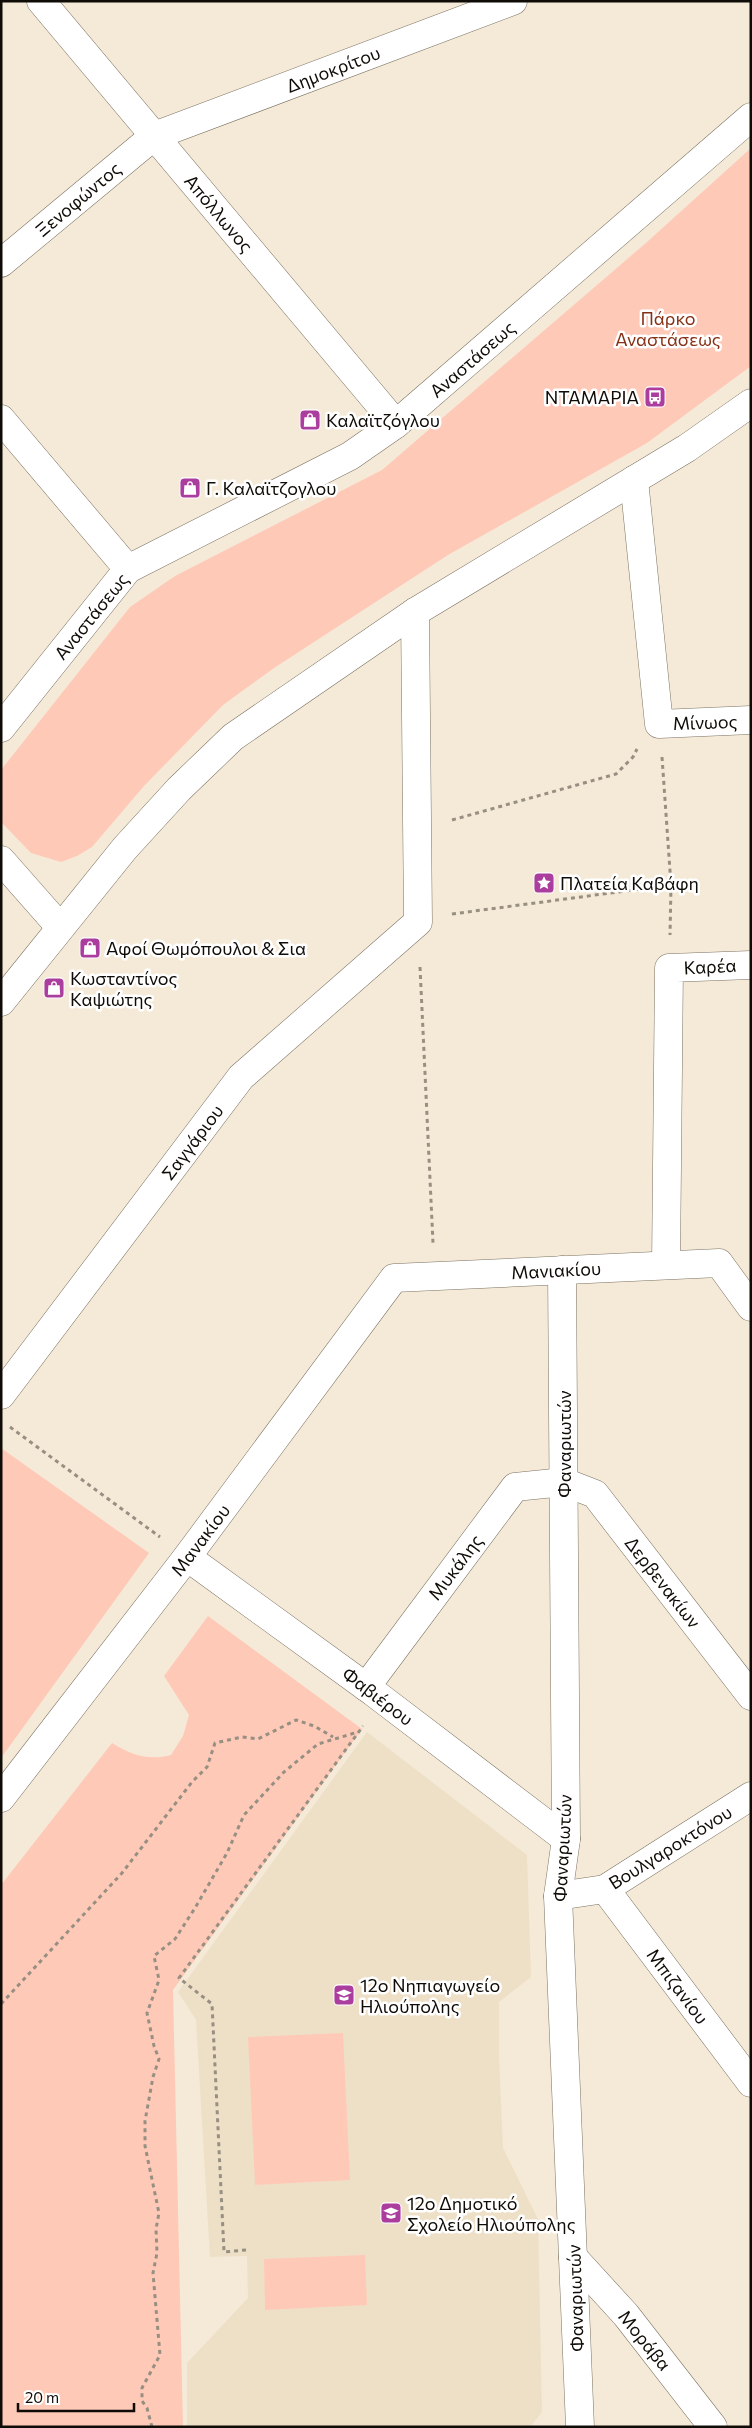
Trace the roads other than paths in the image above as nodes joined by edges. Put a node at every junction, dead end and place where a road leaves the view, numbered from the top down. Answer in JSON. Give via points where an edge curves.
{"nodes":[{"id":1,"x":41,"y":1,"type":"edge"},
{"id":2,"x":512,"y":1,"type":"edge"},
{"id":3,"x":751,"y":117,"type":"edge"},
{"id":4,"x":154,"y":136,"type":"junction"},
{"id":5,"x":1,"y":263,"type":"edge"},
{"id":6,"x":751,"y":404,"type":"edge"},
{"id":7,"x":1,"y":419,"type":"edge"},
{"id":8,"x":396,"y":424,"type":"junction"},
{"id":9,"x":634,"y":480,"type":"junction"},
{"id":10,"x":128,"y":569,"type":"junction"},
{"id":11,"x":415,"y":612,"type":"junction"},
{"id":12,"x":751,"y":720,"type":"edge"},
{"id":13,"x":1,"y":728,"type":"edge"},
{"id":14,"x":1,"y":860,"type":"edge"},
{"id":15,"x":60,"y":928,"type":"junction"},
{"id":16,"x":751,"y":965,"type":"edge"},
{"id":17,"x":1,"y":1002,"type":"edge"},
{"id":18,"x":666,"y":1265,"type":"junction"},
{"id":19,"x":562,"y":1270,"type":"junction"},
{"id":20,"x":394,"y":1278,"type":"joint"},
{"id":21,"x":751,"y":1307,"type":"edge"},
{"id":22,"x":1,"y":1395,"type":"edge"},
{"id":23,"x":564,"y":1482,"type":"junction"},
{"id":24,"x":187,"y":1557,"type":"junction"},
{"id":25,"x":374,"y":1693,"type":"junction"},
{"id":26,"x":751,"y":1696,"type":"edge"},
{"id":27,"x":751,"y":1796,"type":"edge"},
{"id":28,"x":1,"y":1798,"type":"edge"},
{"id":29,"x":566,"y":1839,"type":"junction"},
{"id":30,"x":605,"y":1889,"type":"junction"},
{"id":31,"x":558,"y":1896,"type":"junction"},
{"id":32,"x":751,"y":2083,"type":"edge"},
{"id":33,"x":573,"y":2257,"type":"junction"},
{"id":34,"x":580,"y":2427,"type":"edge"},
{"id":35,"x":713,"y":2427,"type":"edge"}],
"edges":[{"from":1,"to":4,"type":"street","name":"Απόλλωνος"},
{"from":2,"to":4,"type":"street","name":"Δημοκρίτου"},
{"from":3,"to":8,"type":"street","name":"Αναστάσεως"},
{"from":4,"to":5,"type":"street","name":"Ξενοφώντος"},
{"from":4,"to":8,"type":"street","name":"Απόλλωνος"},
{"from":6,"to":9,"type":"street"},
{"from":7,"to":10,"type":"street"},
{"from":8,"to":10,"type":"street","name":"Αναστάσεως","via":[[350,456]]},
{"from":9,"to":11,"type":"street"},
{"from":9,"to":12,"type":"street","name":"Μίνωος","via":[[660,724]]},
{"from":10,"to":13,"type":"street","name":"Αναστάσεως"},
{"from":11,"to":15,"type":"street","via":[[233,737],[179,788]]},
{"from":11,"to":22,"type":"street","name":"Σαγγάριου","via":[[418,922],[241,1077]]},
{"from":14,"to":15,"type":"street"},
{"from":15,"to":17,"type":"street"},
{"from":16,"to":18,"type":"street","name":"Καρέα","via":[[669,968]]},
{"from":18,"to":19,"type":"street","name":"Μανιακίου"},
{"from":18,"to":21,"type":"street","name":"Μανιακίου","via":[[719,1264]]},
{"from":19,"to":20,"type":"street","name":"Μανιακίου"},
{"from":19,"to":23,"type":"street","name":"Φαναριωτών"},
{"from":20,"to":24,"type":"street","name":"Μανακίου"},
{"from":23,"to":25,"type":"street","name":"Μυκάλης","via":[[515,1487]]},
{"from":23,"to":26,"type":"street","name":"Δερβενακίων","via":[[595,1494]]},
{"from":23,"to":29,"type":"street","name":"Φαναριωτών"},
{"from":24,"to":25,"type":"street","name":"Φαβιέρου"},
{"from":24,"to":28,"type":"street","name":"Μανακίου"},
{"from":25,"to":29,"type":"street","name":"Φαβιέρου"},
{"from":27,"to":30,"type":"street","name":"Βουλγαροκτόνου"},
{"from":29,"to":31,"type":"street","name":"Φαναριωτών"},
{"from":30,"to":31,"type":"street","name":"Βουλγαροκτόνου"},
{"from":30,"to":32,"type":"street","name":"Μπιζανίου"},
{"from":31,"to":33,"type":"street","name":"Φαναριωτών"},
{"from":33,"to":34,"type":"street","name":"Φαναριωτών"},
{"from":33,"to":35,"type":"street","name":"Μοράβα","via":[[626,2315]]}]}
